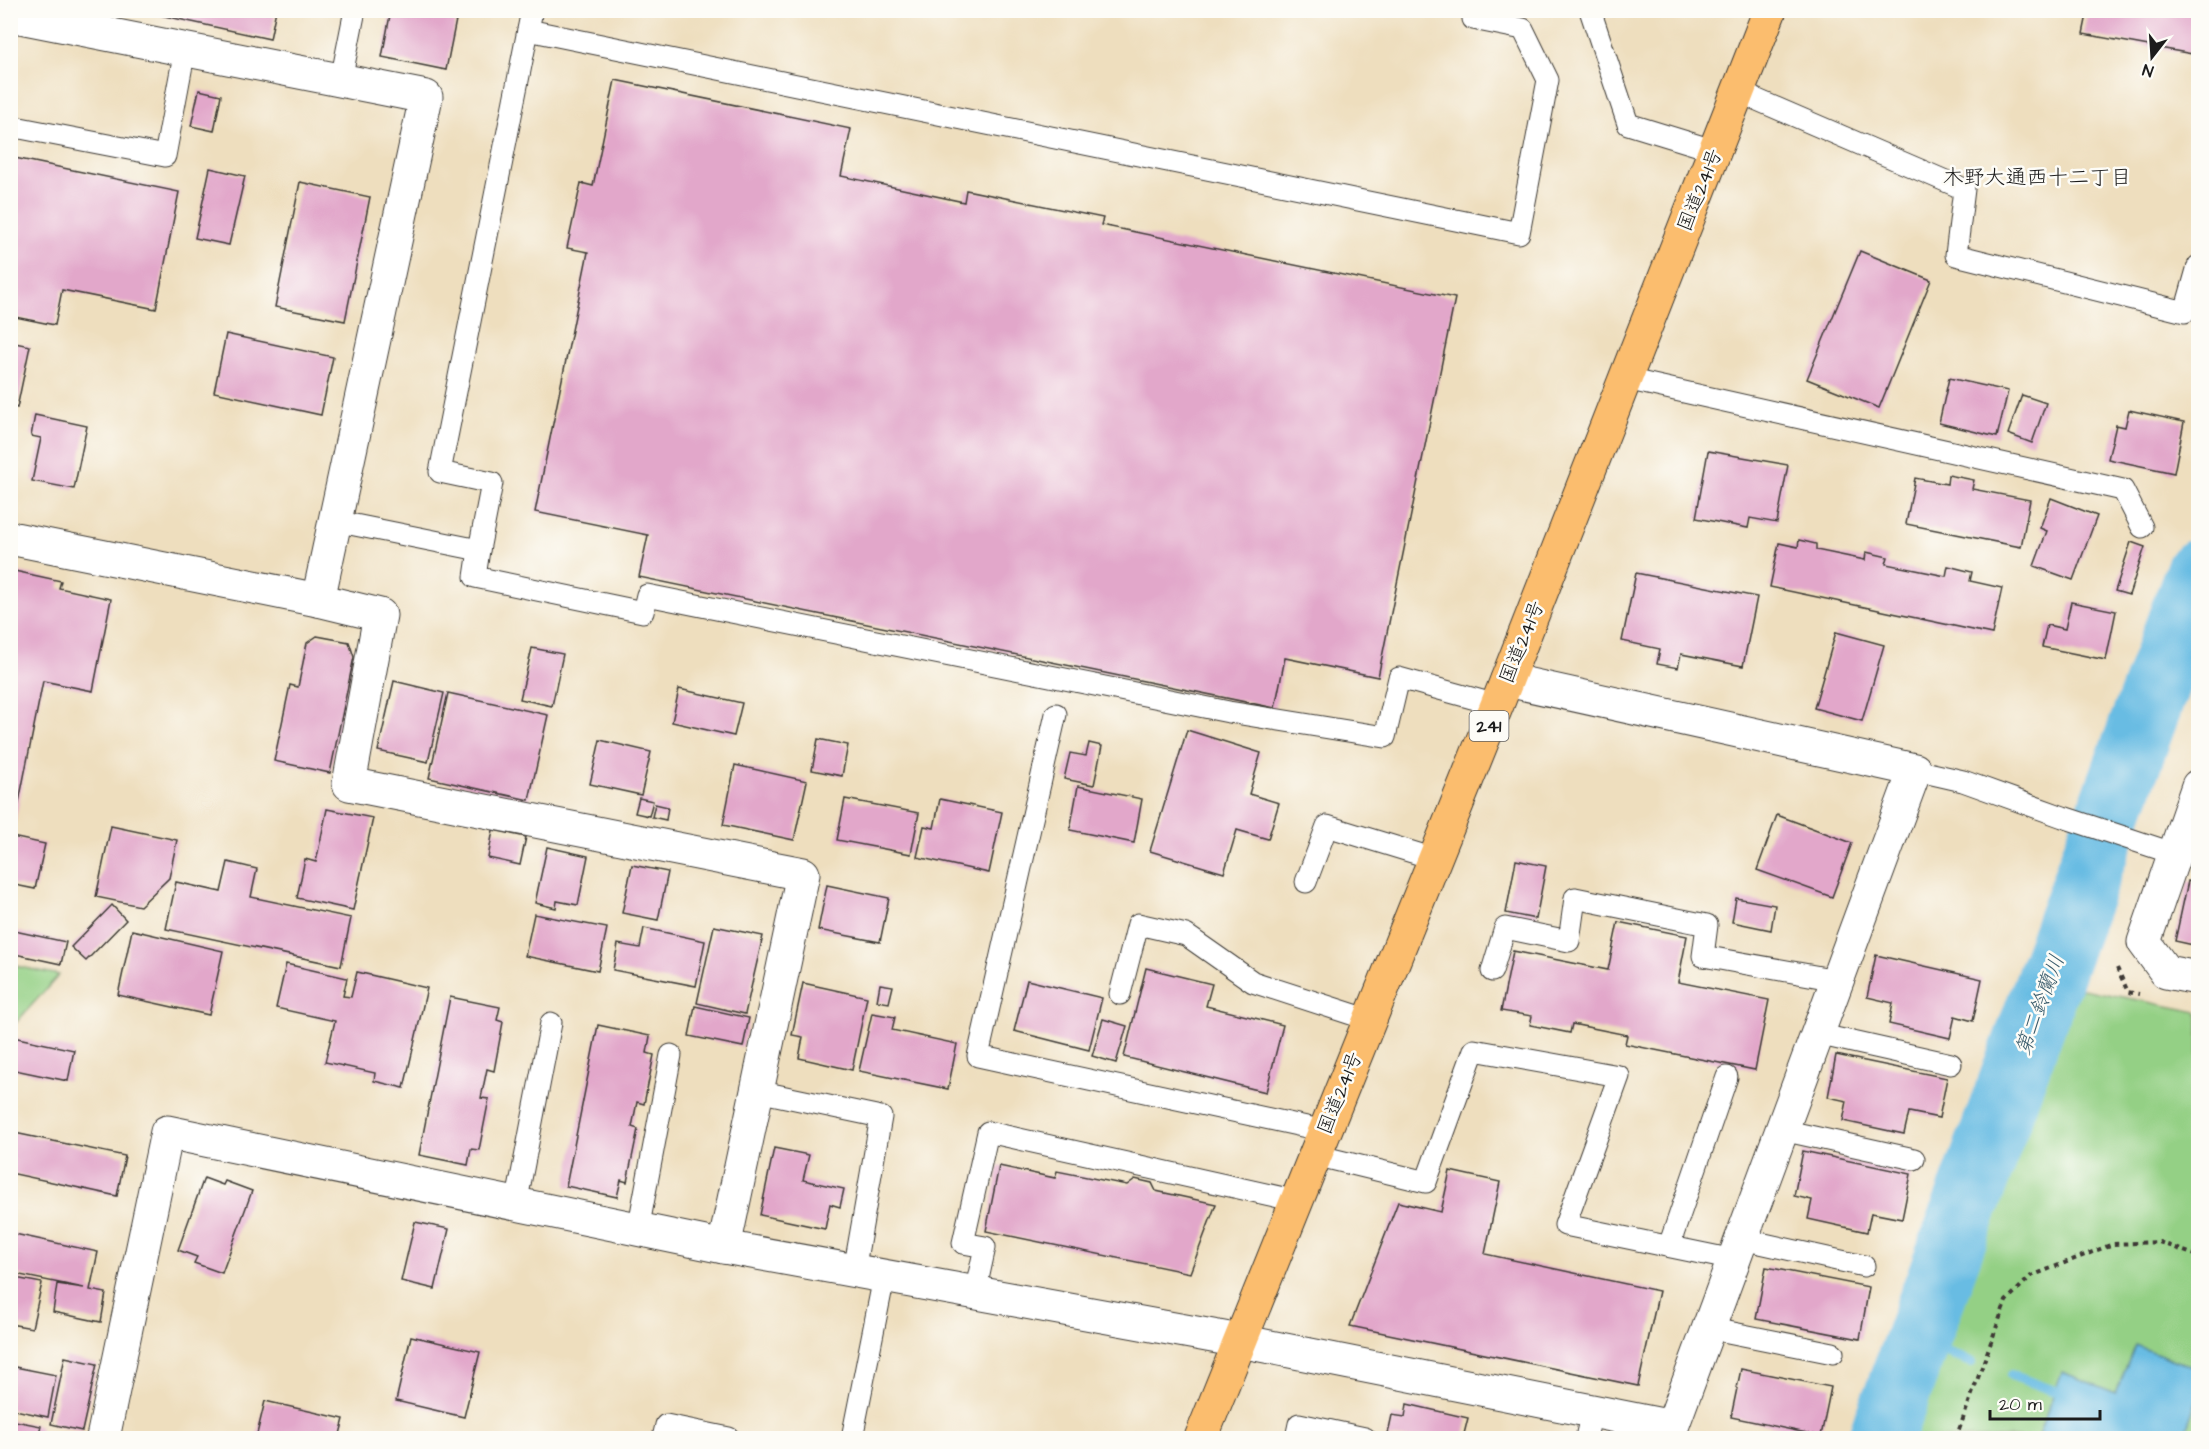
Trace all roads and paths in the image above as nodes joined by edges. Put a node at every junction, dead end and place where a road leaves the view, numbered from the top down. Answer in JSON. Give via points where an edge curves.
{"nodes":[{"id":1,"x":354,"y":10,"type":"edge"},
{"id":2,"x":1590,"y":10,"type":"edge"},
{"id":3,"x":1770,"y":10,"type":"edge"},
{"id":4,"x":10,"y":15,"type":"edge"},
{"id":5,"x":1473,"y":19,"type":"dead end"},
{"id":6,"x":530,"y":20,"type":"edge"},
{"id":7,"x":185,"y":49,"type":"junction"},
{"id":8,"x":341,"y":80,"type":"junction"},
{"id":9,"x":1739,"y":92,"type":"junction"},
{"id":10,"x":10,"y":126,"type":"edge"},
{"id":11,"x":1716,"y":151,"type":"junction"},
{"id":12,"x":2199,"y":266,"type":"edge"},
{"id":13,"x":1626,"y":378,"type":"junction"},
{"id":14,"x":334,"y":521,"type":"junction"},
{"id":15,"x":2142,"y":527,"type":"dead end"},
{"id":16,"x":10,"y":538,"type":"edge"},
{"id":17,"x":479,"y":550,"type":"junction"},
{"id":18,"x":318,"y":600,"type":"junction"},
{"id":19,"x":1502,"y":692,"type":"junction"},
{"id":20,"x":1056,"y":714,"type":"dead end"},
{"id":21,"x":1915,"y":770,"type":"junction"},
{"id":22,"x":2199,"y":786,"type":"edge"},
{"id":23,"x":2175,"y":854,"type":"junction"},
{"id":24,"x":1435,"y":859,"type":"junction"},
{"id":25,"x":1306,"y":882,"type":"dead end"},
{"id":26,"x":1492,"y":971,"type":"dead end"},
{"id":27,"x":2199,"y":978,"type":"edge"},
{"id":28,"x":1838,"y":980,"type":"junction"},
{"id":29,"x":1120,"y":994,"type":"dead end"},
{"id":30,"x":1370,"y":1020,"type":"junction"},
{"id":31,"x":552,"y":1023,"type":"dead end"},
{"id":32,"x":1817,"y":1034,"type":"junction"},
{"id":33,"x":671,"y":1055,"type":"dead end"},
{"id":34,"x":1951,"y":1064,"type":"dead end"},
{"id":35,"x":1727,"y":1077,"type":"dead end"},
{"id":36,"x":757,"y":1091,"type":"junction"},
{"id":37,"x":1782,"y":1130,"type":"junction"},
{"id":38,"x":1320,"y":1143,"type":"junction"},
{"id":39,"x":1914,"y":1159,"type":"dead end"},
{"id":40,"x":1297,"y":1201,"type":"junction"},
{"id":41,"x":516,"y":1205,"type":"junction"},
{"id":42,"x":638,"y":1230,"type":"junction"},
{"id":43,"x":1669,"y":1246,"type":"junction"},
{"id":44,"x":724,"y":1247,"type":"junction"},
{"id":45,"x":1738,"y":1250,"type":"junction"},
{"id":46,"x":2199,"y":1256,"type":"edge"},
{"id":47,"x":1864,"y":1266,"type":"dead end"},
{"id":48,"x":869,"y":1274,"type":"junction"},
{"id":49,"x":975,"y":1293,"type":"junction"},
{"id":50,"x":1708,"y":1328,"type":"junction"},
{"id":51,"x":1240,"y":1341,"type":"junction"},
{"id":52,"x":1833,"y":1353,"type":"dead end"},
{"id":53,"x":1589,"y":1425,"type":"edge"},
{"id":54,"x":103,"y":1438,"type":"edge"},
{"id":55,"x":663,"y":1438,"type":"edge"},
{"id":56,"x":729,"y":1438,"type":"edge"},
{"id":57,"x":852,"y":1438,"type":"edge"},
{"id":58,"x":1201,"y":1438,"type":"edge"},
{"id":59,"x":1296,"y":1438,"type":"edge"},
{"id":60,"x":1365,"y":1438,"type":"edge"},
{"id":61,"x":1956,"y":1438,"type":"edge"}],
"edges":[{"from":1,"to":8,"type":"lane"},
{"from":2,"to":11,"type":"lane","via":[[1628,124]]},
{"from":3,"to":9,"type":"highway","name":"国道241号","number":"241"},
{"from":4,"to":7,"type":"street"},
{"from":5,"to":6,"type":"lane","via":[[1523,29],[1548,80],[1519,233]]},
{"from":6,"to":17,"type":"lane","via":[[440,472],[492,483]]},
{"from":7,"to":8,"type":"street"},
{"from":7,"to":10,"type":"lane","via":[[165,156]]},
{"from":8,"to":14,"type":"street","via":[[426,97]]},
{"from":9,"to":11,"type":"highway","name":"国道241号","number":"241"},
{"from":9,"to":12,"type":"lane","via":[[1964,189],[1956,255],[2185,312]]},
{"from":11,"to":13,"type":"highway","name":"国道241号","number":"241"},
{"from":13,"to":15,"type":"lane","via":[[2123,490]]},
{"from":13,"to":19,"type":"highway","name":"国道241号","number":"241"},
{"from":14,"to":17,"type":"lane"},
{"from":14,"to":18,"type":"street"},
{"from":16,"to":18,"type":"street"},
{"from":17,"to":19,"type":"lane","via":[[475,577],[643,612],[647,595],[1230,712],[1386,737],[1399,678]]},
{"from":18,"to":36,"type":"street","via":[[380,615],[349,784],[803,874]]},
{"from":19,"to":21,"type":"street"},
{"from":19,"to":24,"type":"highway","name":"国道241号","number":"241"},
{"from":20,"to":38,"type":"lane","via":[[978,1056]]},
{"from":21,"to":23,"type":"lane","via":[[1963,781]]},
{"from":21,"to":28,"type":"street"},
{"from":22,"to":23,"type":"street"},
{"from":23,"to":27,"type":"street","via":[[2144,942],[2166,972]]},
{"from":24,"to":25,"type":"lane","via":[[1327,826]]},
{"from":24,"to":30,"type":"highway","name":"国道241号","number":"241"},
{"from":26,"to":28,"type":"lane","via":[[1505,928],[1569,941],[1575,898],[1707,925],[1703,956]]},
{"from":28,"to":32,"type":"street"},
{"from":29,"to":30,"type":"lane","via":[[1138,924],[1186,935],[1252,982]]},
{"from":30,"to":38,"type":"highway","name":"国道241号","number":"241"},
{"from":31,"to":41,"type":"lane"},
{"from":32,"to":34,"type":"lane"},
{"from":32,"to":37,"type":"street"},
{"from":33,"to":42,"type":"lane"},
{"from":35,"to":43,"type":"lane"},
{"from":36,"to":44,"type":"street"},
{"from":36,"to":48,"type":"lane","via":[[881,1117]]},
{"from":37,"to":39,"type":"lane"},
{"from":37,"to":45,"type":"street"},
{"from":38,"to":40,"type":"highway","name":"国道241号","number":"241"},
{"from":38,"to":43,"type":"lane","via":[[1426,1182],[1474,1050],[1619,1076],[1565,1225]]},
{"from":40,"to":49,"type":"lane","via":[[988,1132],[963,1243],[985,1247]]},
{"from":40,"to":51,"type":"highway","name":"国道241号","number":"241"},
{"from":41,"to":42,"type":"street"},
{"from":41,"to":54,"type":"street","via":[[166,1132]]},
{"from":42,"to":44,"type":"street"},
{"from":43,"to":45,"type":"lane"},
{"from":44,"to":48,"type":"street"},
{"from":45,"to":47,"type":"lane"},
{"from":45,"to":50,"type":"street"},
{"from":46,"to":61,"type":"path","via":[[2159,1242],[2113,1244],[2031,1276],[2006,1300]]},
{"from":48,"to":49,"type":"street"},
{"from":48,"to":57,"type":"lane"},
{"from":49,"to":51,"type":"street"},
{"from":50,"to":52,"type":"lane"},
{"from":50,"to":53,"type":"street","via":[[1672,1427]]},
{"from":51,"to":53,"type":"street"},
{"from":51,"to":58,"type":"highway","name":"国道241号","number":"241"},
{"from":55,"to":56,"type":"lane","via":[[666,1425]]},
{"from":59,"to":60,"type":"lane","via":[[1299,1424]]}]}
